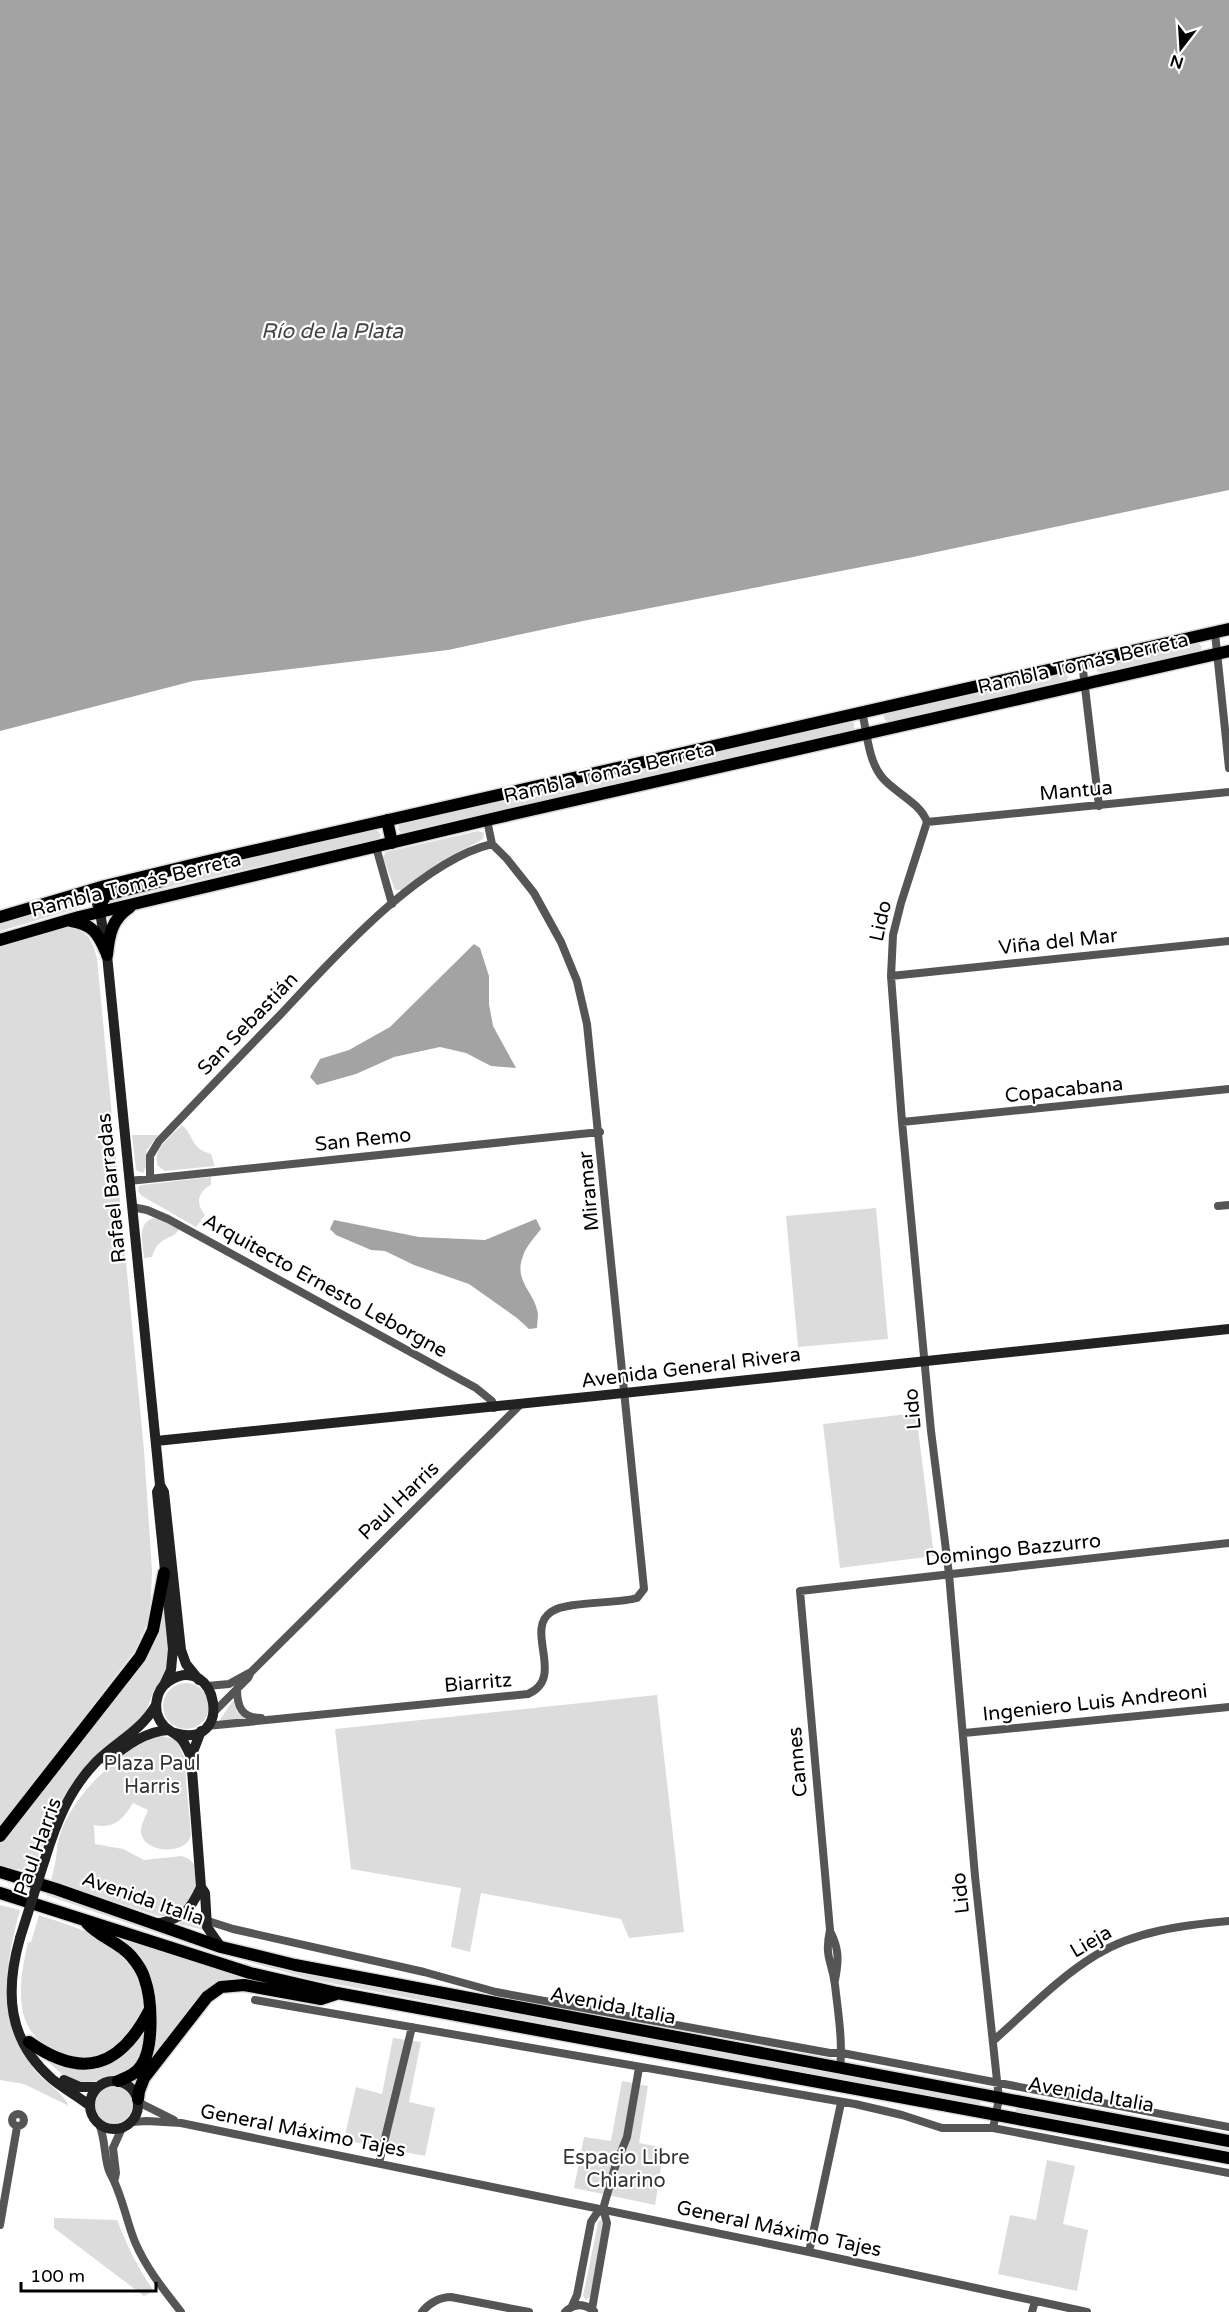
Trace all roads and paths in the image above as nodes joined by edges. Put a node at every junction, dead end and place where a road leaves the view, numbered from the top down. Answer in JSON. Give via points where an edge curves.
{"nodes":[{"id":1,"x":1229,"y":629,"type":"edge"},
{"id":2,"x":1215,"y":633,"type":"junction"},
{"id":3,"x":1223,"y":652,"type":"edge"},
{"id":4,"x":1082,"y":662,"type":"junction"},
{"id":5,"x":1084,"y":684,"type":"junction"},
{"id":6,"x":862,"y":712,"type":"junction"},
{"id":7,"x":867,"y":734,"type":"junction"},
{"id":8,"x":1229,"y":768,"type":"edge"},
{"id":9,"x":1229,"y":792,"type":"edge"},
{"id":10,"x":1099,"y":806,"type":"junction"},
{"id":11,"x":387,"y":819,"type":"junction"},
{"id":12,"x":487,"y":820,"type":"junction"},
{"id":13,"x":927,"y":822,"type":"junction"},
{"id":14,"x":392,"y":843,"type":"junction"},
{"id":15,"x":492,"y":844,"type":"junction"},
{"id":16,"x":376,"y":846,"type":"junction"},
{"id":17,"x":204,"y":862,"type":"junction"},
{"id":18,"x":92,"y":890,"type":"junction"},
{"id":19,"x":136,"y":903,"type":"junction"},
{"id":20,"x":392,"y":904,"type":"junction"},
{"id":21,"x":100,"y":912,"type":"junction"},
{"id":22,"x":0,"y":917,"type":"edge"},
{"id":23,"x":67,"y":920,"type":"junction"},
{"id":24,"x":0,"y":940,"type":"edge"},
{"id":25,"x":1229,"y":941,"type":"edge"},
{"id":26,"x":107,"y":955,"type":"junction"},
{"id":27,"x":891,"y":976,"type":"junction"},
{"id":28,"x":1229,"y":1089,"type":"edge"},
{"id":29,"x":902,"y":1122,"type":"junction"},
{"id":30,"x":600,"y":1132,"type":"junction"},
{"id":31,"x":150,"y":1178,"type":"junction"},
{"id":32,"x":129,"y":1180,"type":"junction"},
{"id":33,"x":1229,"y":1205,"type":"edge"},
{"id":34,"x":1218,"y":1206,"type":"dead end"},
{"id":35,"x":132,"y":1207,"type":"junction"},
{"id":36,"x":1229,"y":1329,"type":"edge"},
{"id":37,"x":926,"y":1360,"type":"junction"},
{"id":38,"x":624,"y":1393,"type":"junction"},
{"id":39,"x":520,"y":1405,"type":"junction"},
{"id":40,"x":495,"y":1408,"type":"junction"},
{"id":41,"x":156,"y":1441,"type":"junction"},
{"id":42,"x":160,"y":1485,"type":"junction"},
{"id":43,"x":1229,"y":1543,"type":"edge"},
{"id":44,"x":164,"y":1573,"type":"junction"},
{"id":45,"x":949,"y":1574,"type":"junction"},
{"id":46,"x":645,"y":1586,"type":"joint"},
{"id":47,"x":800,"y":1591,"type":"joint"},
{"id":48,"x":251,"y":1672,"type":"junction"},
{"id":49,"x":203,"y":1683,"type":"junction"},
{"id":50,"x":164,"y":1686,"type":"junction"},
{"id":51,"x":237,"y":1689,"type":"junction"},
{"id":52,"x":156,"y":1705,"type":"junction"},
{"id":53,"x":1229,"y":1707,"type":"edge"},
{"id":54,"x":215,"y":1710,"type":"junction"},
{"id":55,"x":272,"y":1719,"type":"junction"},
{"id":56,"x":204,"y":1729,"type":"junction"},
{"id":57,"x":172,"y":1732,"type":"junction"},
{"id":58,"x":964,"y":1733,"type":"junction"},
{"id":59,"x":190,"y":1756,"type":"junction"},
{"id":60,"x":0,"y":1836,"type":"edge"},
{"id":61,"x":47,"y":1860,"type":"junction"},
{"id":62,"x":0,"y":1872,"type":"edge"},
{"id":63,"x":201,"y":1887,"type":"junction"},
{"id":64,"x":0,"y":1893,"type":"edge"},
{"id":65,"x":185,"y":1914,"type":"junction"},
{"id":66,"x":83,"y":1918,"type":"junction"},
{"id":67,"x":205,"y":1920,"type":"junction"},
{"id":68,"x":1229,"y":1921,"type":"edge"},
{"id":69,"x":156,"y":1924,"type":"junction"},
{"id":70,"x":23,"y":1937,"type":"junction"},
{"id":71,"x":221,"y":1947,"type":"junction"},
{"id":72,"x":456,"y":1982,"type":"junction"},
{"id":73,"x":337,"y":1994,"type":"junction"},
{"id":74,"x":454,"y":1996,"type":"junction"},
{"id":75,"x":255,"y":2000,"type":"dead end"},
{"id":76,"x":150,"y":2010,"type":"junction"},
{"id":77,"x":412,"y":2027,"type":"junction"},
{"id":78,"x":993,"y":2041,"type":"junction"},
{"id":79,"x":29,"y":2042,"type":"junction"},
{"id":80,"x":842,"y":2053,"type":"junction"},
{"id":81,"x":639,"y":2068,"type":"junction"},
{"id":82,"x":840,"y":2068,"type":"junction"},
{"id":83,"x":118,"y":2081,"type":"junction"},
{"id":84,"x":998,"y":2084,"type":"junction"},
{"id":85,"x":98,"y":2087,"type":"junction"},
{"id":86,"x":999,"y":2098,"type":"junction"},
{"id":87,"x":138,"y":2100,"type":"junction"},
{"id":88,"x":841,"y":2103,"type":"junction"},
{"id":89,"x":90,"y":2106,"type":"junction"},
{"id":90,"x":996,"y":2115,"type":"junction"},
{"id":91,"x":181,"y":2123,"type":"junction"},
{"id":92,"x":99,"y":2124,"type":"junction"},
{"id":93,"x":126,"y":2125,"type":"junction"},
{"id":94,"x":17,"y":2127,"type":"dead end"},
{"id":95,"x":1229,"y":2127,"type":"edge"},
{"id":96,"x":993,"y":2128,"type":"junction"},
{"id":97,"x":1229,"y":2141,"type":"edge"},
{"id":98,"x":1229,"y":2158,"type":"edge"},
{"id":99,"x":380,"y":2163,"type":"junction"},
{"id":100,"x":1229,"y":2173,"type":"edge"},
{"id":101,"x":115,"y":2178,"type":"junction"},
{"id":102,"x":603,"y":2209,"type":"junction"},
{"id":103,"x":0,"y":2225,"type":"edge"},
{"id":104,"x":809,"y":2252,"type":"junction"},
{"id":105,"x":1035,"y":2301,"type":"junction"},
{"id":106,"x":572,"y":2306,"type":"junction"},
{"id":107,"x":593,"y":2311,"type":"edge"},
{"id":108,"x":180,"y":2312,"type":"edge"},
{"id":109,"x":422,"y":2312,"type":"edge"},
{"id":110,"x":529,"y":2312,"type":"edge"},
{"id":111,"x":565,"y":2312,"type":"edge"},
{"id":112,"x":1032,"y":2312,"type":"edge"},
{"id":113,"x":1087,"y":2312,"type":"edge"}],
"edges":[{"from":1,"to":2,"type":"main road","name":"Rambla Tomás Berreta"},
{"from":2,"to":3,"type":"street"},
{"from":2,"to":4,"type":"main road","name":"Rambla Tomás Berreta"},
{"from":3,"to":5,"type":"main road","name":"Rambla Tomás Berreta"},
{"from":3,"to":8,"type":"street"},
{"from":4,"to":5,"type":"street"},
{"from":4,"to":6,"type":"main road","name":"Rambla Tomás Berreta"},
{"from":5,"to":7,"type":"main road","name":"Rambla Tomás Berreta"},
{"from":5,"to":10,"type":"street"},
{"from":6,"to":7,"type":"street"},
{"from":6,"to":11,"type":"main road","name":"Rambla Tomás Berreta"},
{"from":7,"to":12,"type":"main road","name":"Rambla Tomás Berreta"},
{"from":7,"to":13,"type":"street","via":[[874,764],[882,777]]},
{"from":9,"to":10,"type":"street","name":"Mantua"},
{"from":10,"to":13,"type":"street","name":"Mantua"},
{"from":11,"to":14,"type":"main road"},
{"from":11,"to":17,"type":"main road","name":"Rambla Tomás Berreta"},
{"from":12,"to":14,"type":"main road","name":"Rambla Tomás Berreta"},
{"from":12,"to":15,"type":"street"},
{"from":13,"to":27,"type":"street","name":"Lido","via":[[898,914]]},
{"from":14,"to":16,"type":"main road","name":"Rambla Tomás Berreta"},
{"from":15,"to":20,"type":"street","name":"San Sebastián","via":[[459,857]]},
{"from":15,"to":30,"type":"street","name":"Miramar","via":[[534,894],[568,957],[587,1024]]},
{"from":16,"to":19,"type":"main road","name":"Rambla Tomás Berreta"},
{"from":16,"to":20,"type":"street"},
{"from":17,"to":18,"type":"main road","name":"Rambla Tomás Berreta"},
{"from":17,"to":21,"type":"main road","via":[[175,877],[106,895]]},
{"from":18,"to":21,"type":"main road","name":"Rafael Barradas"},
{"from":18,"to":22,"type":"main road","name":"Rambla Tomás Berreta"},
{"from":19,"to":21,"type":"main road","name":"Rambla Tomás Berreta"},
{"from":19,"to":26,"type":"main road","via":[[115,921]]},
{"from":20,"to":31,"type":"street","name":"San Sebastián","via":[[334,957],[159,1141],[150,1156]]},
{"from":21,"to":23,"type":"main road","name":"Rambla Tomás Berreta"},
{"from":21,"to":26,"type":"main road","name":"Rafael Barradas"},
{"from":23,"to":24,"type":"main road","name":"Rambla Tomás Berreta"},
{"from":23,"to":26,"type":"main road","via":[[93,928]]},
{"from":25,"to":27,"type":"street","name":"Viña del Mar"},
{"from":26,"to":32,"type":"main road","name":"Rafael Barradas"},
{"from":27,"to":29,"type":"street","name":"Lido"},
{"from":28,"to":29,"type":"street","name":"Copacabana"},
{"from":29,"to":37,"type":"street","name":"Lido"},
{"from":30,"to":31,"type":"street","name":"San Remo"},
{"from":30,"to":38,"type":"street","name":"Miramar"},
{"from":31,"to":32,"type":"street","name":"San Remo"},
{"from":32,"to":35,"type":"main road","name":"Rafael Barradas"},
{"from":33,"to":34,"type":"street"},
{"from":35,"to":40,"type":"street","name":"Arquitecto Ernesto Leborgne","via":[[168,1219],[476,1388]]},
{"from":35,"to":41,"type":"main road","name":"Rafael Barradas"},
{"from":36,"to":37,"type":"main road","name":"Avenida General Rivera"},
{"from":37,"to":38,"type":"main road","name":"Avenida General Rivera"},
{"from":37,"to":45,"type":"street","name":"Lido"},
{"from":38,"to":39,"type":"main road","name":"Avenida General Rivera"},
{"from":38,"to":46,"type":"street","name":"Miramar"},
{"from":39,"to":40,"type":"main road","name":"Avenida General Rivera"},
{"from":39,"to":48,"type":"street","name":"Paul Harris"},
{"from":40,"to":41,"type":"main road","name":"Avenida General Rivera"},
{"from":41,"to":42,"type":"main road","name":"Rafael Barradas"},
{"from":42,"to":44,"type":"main road","name":"Rafael Barradas","via":[[157,1492]]},
{"from":42,"to":49,"type":"main road","name":"Rafael Barradas","via":[[164,1492],[183,1656],[191,1672]]},
{"from":43,"to":45,"type":"street","name":"Domingo Bazzurro"},
{"from":44,"to":50,"type":"main road","name":"Rafael Barradas","via":[[173,1649],[171,1670]]},
{"from":44,"to":60,"type":"main road","via":[[153,1630],[140,1657]]},
{"from":45,"to":47,"type":"street","name":"Domingo Bazzurro"},
{"from":45,"to":58,"type":"street","name":"Lido"},
{"from":46,"to":55,"type":"street","name":"Biarritz","via":[[637,1598],[572,1606],[548,1614],[542,1629],[545,1676],[540,1686],[528,1694]]},
{"from":47,"to":80,"type":"street","name":"Cannes","via":[[830,1930],[839,1954],[835,1981]]},
{"from":48,"to":49,"type":"street","name":"Paul Harris","via":[[229,1684]]},
{"from":48,"to":51,"type":"street","name":"Paul Harris"},
{"from":49,"to":50,"type":"main road","via":[[184,1677]]},
{"from":49,"to":54,"type":"main road","name":"Rafael Barradas","via":[[212,1693]]},
{"from":50,"to":52,"type":"main road","name":"Rafael Barradas"},
{"from":51,"to":54,"type":"street","name":"Paul Harris"},
{"from":51,"to":55,"type":"street","name":"Biarritz","via":[[242,1713]]},
{"from":52,"to":57,"type":"main road","via":[[159,1719]]},
{"from":52,"to":61,"type":"main road","name":"Paul Harris","via":[[143,1725],[83,1776],[60,1814]]},
{"from":53,"to":58,"type":"street","name":"Ingeniero Luis Andreoni"},
{"from":54,"to":56,"type":"main road"},
{"from":55,"to":56,"type":"street","name":"Biarritz"},
{"from":56,"to":57,"type":"main road","via":[[188,1735]]},
{"from":56,"to":59,"type":"main road"},
{"from":57,"to":59,"type":"main road","via":[[181,1738]]},
{"from":57,"to":61,"type":"main road","name":"Paul Harris","via":[[140,1738],[88,1780],[68,1810]]},
{"from":58,"to":78,"type":"street","name":"Lido"},
{"from":59,"to":63,"type":"main road"},
{"from":61,"to":70,"type":"main road","name":"Paul Harris"},
{"from":62,"to":69,"type":"main road","name":"Avenida Italia"},
{"from":63,"to":65,"type":"main road"},
{"from":63,"to":67,"type":"main road"},
{"from":64,"to":66,"type":"main road","name":"Avenida Italia"},
{"from":65,"to":67,"type":"main road"},
{"from":65,"to":69,"type":"main road"},
{"from":66,"to":73,"type":"main road","name":"Avenida Italia","via":[[239,1969]]},
{"from":66,"to":76,"type":"main road","via":[[122,1946],[137,1964],[145,1979]]},
{"from":67,"to":71,"type":"main road","via":[[208,1931]]},
{"from":67,"to":72,"type":"street","name":"Avenida Italia"},
{"from":68,"to":78,"type":"street","name":"Lieja","via":[[1146,1935],[1096,1955]]},
{"from":69,"to":71,"type":"main road","name":"Avenida Italia"},
{"from":70,"to":79,"type":"main road","name":"Paul Harris","via":[[16,2000]]},
{"from":70,"to":89,"type":"main road","name":"Paul Harris","via":[[11,1981],[16,2027],[43,2070]]},
{"from":71,"to":74,"type":"main road","name":"Avenida Italia"},
{"from":72,"to":74,"type":"street"},
{"from":72,"to":80,"type":"street","name":"Avenida Italia","via":[[830,2054]]},
{"from":73,"to":87,"type":"main road","via":[[321,1999],[244,1985],[221,1987],[207,1997],[144,2078]]},
{"from":73,"to":90,"type":"main road","name":"Avenida Italia"},
{"from":74,"to":82,"type":"main road","name":"Avenida Italia"},
{"from":75,"to":77,"type":"street"},
{"from":76,"to":79,"type":"main road","via":[[127,2046],[98,2062],[65,2061]]},
{"from":76,"to":83,"type":"main road","via":[[149,2045],[144,2062],[135,2073]]},
{"from":77,"to":81,"type":"street"},
{"from":77,"to":99,"type":"street"},
{"from":78,"to":84,"type":"street","name":"Lido"},
{"from":79,"to":85,"type":"main road","name":"Paul Harris","via":[[46,2065],[66,2082]]},
{"from":80,"to":82,"type":"street","name":"Cannes"},
{"from":80,"to":84,"type":"street","name":"Avenida Italia"},
{"from":81,"to":88,"type":"street"},
{"from":81,"to":102,"type":"street","via":[[627,2137]]},
{"from":82,"to":86,"type":"main road","name":"Avenida Italia"},
{"from":83,"to":85,"type":"main road"},
{"from":83,"to":87,"type":"main road","via":[[128,2086]]},
{"from":84,"to":86,"type":"street","name":"Lido"},
{"from":84,"to":95,"type":"street","name":"Avenida Italia"},
{"from":85,"to":89,"type":"main road"},
{"from":86,"to":90,"type":"street","name":"Lido"},
{"from":86,"to":97,"type":"main road","name":"Avenida Italia"},
{"from":87,"to":91,"type":"street","name":"General Máximo Tajes"},
{"from":87,"to":93,"type":"main road","via":[[137,2113]]},
{"from":88,"to":96,"type":"street","via":[[942,2128]]},
{"from":88,"to":104,"type":"street"},
{"from":89,"to":92,"type":"main road"},
{"from":90,"to":96,"type":"street","name":"Lido"},
{"from":90,"to":98,"type":"main road","name":"Avenida Italia"},
{"from":91,"to":93,"type":"street","name":"General Máximo Tajes","via":[[147,2121]]},
{"from":91,"to":99,"type":"street","name":"General Máximo Tajes"},
{"from":92,"to":93,"type":"main road","via":[[106,2128]]},
{"from":92,"to":101,"type":"street","via":[[109,2169]]},
{"from":93,"to":101,"type":"street","via":[[113,2148]]},
{"from":94,"to":103,"type":"street"},
{"from":96,"to":100,"type":"street"},
{"from":99,"to":102,"type":"street","name":"General Máximo Tajes"},
{"from":101,"to":108,"type":"street","via":[[140,2253]]},
{"from":102,"to":104,"type":"street","name":"General Máximo Tajes"},
{"from":102,"to":106,"type":"street","via":[[591,2222]]},
{"from":102,"to":107,"type":"street","via":[[607,2223]]},
{"from":104,"to":105,"type":"street","name":"General Máximo Tajes"},
{"from":105,"to":112,"type":"street"},
{"from":105,"to":113,"type":"street","name":"General Máximo Tajes"},
{"from":106,"to":107,"type":"street","via":[[582,2305]]},
{"from":106,"to":111,"type":"street"},
{"from":109,"to":110,"type":"street","via":[[445,2297]]}]}
